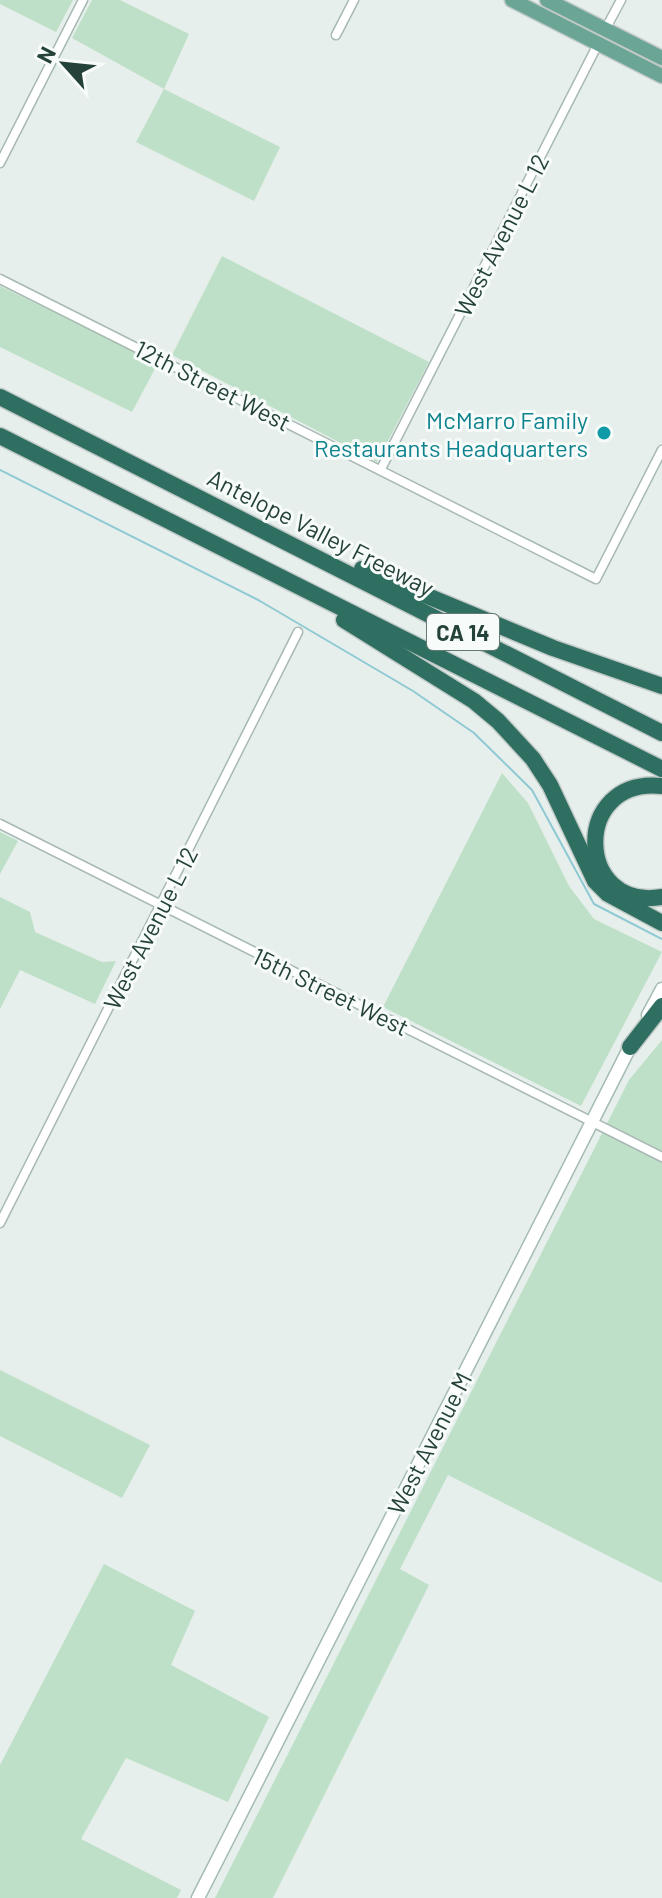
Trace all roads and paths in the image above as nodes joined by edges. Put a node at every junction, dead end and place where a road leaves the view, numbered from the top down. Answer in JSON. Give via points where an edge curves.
{"nodes":[{"id":1,"x":83,"y":0,"type":"edge"},
{"id":2,"x":354,"y":0,"type":"edge"},
{"id":3,"x":512,"y":0,"type":"edge"},
{"id":4,"x":547,"y":0,"type":"edge"},
{"id":5,"x":621,"y":0,"type":"edge"},
{"id":6,"x":336,"y":35,"type":"dead end"},
{"id":7,"x":602,"y":37,"type":"junction"},
{"id":8,"x":662,"y":58,"type":"edge"},
{"id":9,"x":662,"y":76,"type":"edge"},
{"id":10,"x":0,"y":163,"type":"edge"},
{"id":11,"x":0,"y":279,"type":"edge"},
{"id":12,"x":0,"y":397,"type":"edge"},
{"id":13,"x":0,"y":436,"type":"edge"},
{"id":14,"x":662,"y":450,"type":"edge"},
{"id":15,"x":381,"y":469,"type":"junction"},
{"id":16,"x":264,"y":531,"type":"junction"},
{"id":17,"x":312,"y":594,"type":"junction"},
{"id":18,"x":298,"y":632,"type":"dead end"},
{"id":19,"x":542,"y":672,"type":"junction"},
{"id":20,"x":662,"y":686,"type":"edge"},
{"id":21,"x":662,"y":723,"type":"edge"},
{"id":22,"x":662,"y":733,"type":"edge"},
{"id":23,"x":662,"y":769,"type":"edge"},
{"id":24,"x":662,"y":786,"type":"edge"},
{"id":25,"x":0,"y":824,"type":"edge"},
{"id":26,"x":662,"y":897,"type":"edge"},
{"id":27,"x":161,"y":906,"type":"junction"},
{"id":28,"x":662,"y":923,"type":"edge"},
{"id":29,"x":662,"y":989,"type":"edge"},
{"id":30,"x":662,"y":1006,"type":"edge"},
{"id":31,"x":630,"y":1047,"type":"junction"},
{"id":32,"x":592,"y":1121,"type":"junction"},
{"id":33,"x":662,"y":1157,"type":"edge"},
{"id":34,"x":0,"y":1223,"type":"edge"},
{"id":35,"x":198,"y":1898,"type":"edge"}],
"edges":[{"from":1,"to":10,"type":"street"},
{"from":2,"to":6,"type":"street"},
{"from":3,"to":7,"type":"main road"},
{"from":4,"to":7,"type":"main road"},
{"from":5,"to":7,"type":"street","name":"West Avenue L 12"},
{"from":7,"to":8,"type":"main road"},
{"from":7,"to":9,"type":"main road"},
{"from":7,"to":15,"type":"street","name":"West Avenue L 12"},
{"from":11,"to":15,"type":"street","name":"12th Street West"},
{"from":12,"to":16,"type":"highway","name":"Antelope Valley Freeway","number":"CA 14"},
{"from":13,"to":17,"type":"highway","number":"CA 14"},
{"from":14,"to":15,"type":"street","name":"12th Street West","via":[[596,579]]},
{"from":16,"to":19,"type":"highway","name":"Antelope Valley Freeway","number":"CA 14"},
{"from":16,"to":20,"type":"highway","via":[[553,648]]},
{"from":17,"to":23,"type":"highway","number":"CA 14"},
{"from":17,"to":28,"type":"highway","via":[[498,721],[550,785],[595,881],[608,894]]},
{"from":18,"to":27,"type":"street","name":"West Avenue L 12"},
{"from":19,"to":21,"type":"highway"},
{"from":19,"to":22,"type":"highway","name":"Antelope Valley Freeway","number":"CA 14"},
{"from":24,"to":26,"type":"highway","via":[[638,787],[611,801],[597,824],[594,847],[601,869],[618,889],[641,898]]},
{"from":25,"to":27,"type":"street","name":"15th Street West"},
{"from":27,"to":32,"type":"street","name":"15th Street West"},
{"from":27,"to":34,"type":"street","name":"West Avenue L 12"},
{"from":29,"to":31,"type":"main road","name":"West Avenue M"},
{"from":30,"to":31,"type":"highway"},
{"from":31,"to":32,"type":"main road","name":"West Avenue M"},
{"from":32,"to":33,"type":"street","name":"15th Street West"},
{"from":32,"to":35,"type":"main road","name":"West Avenue M"}]}
